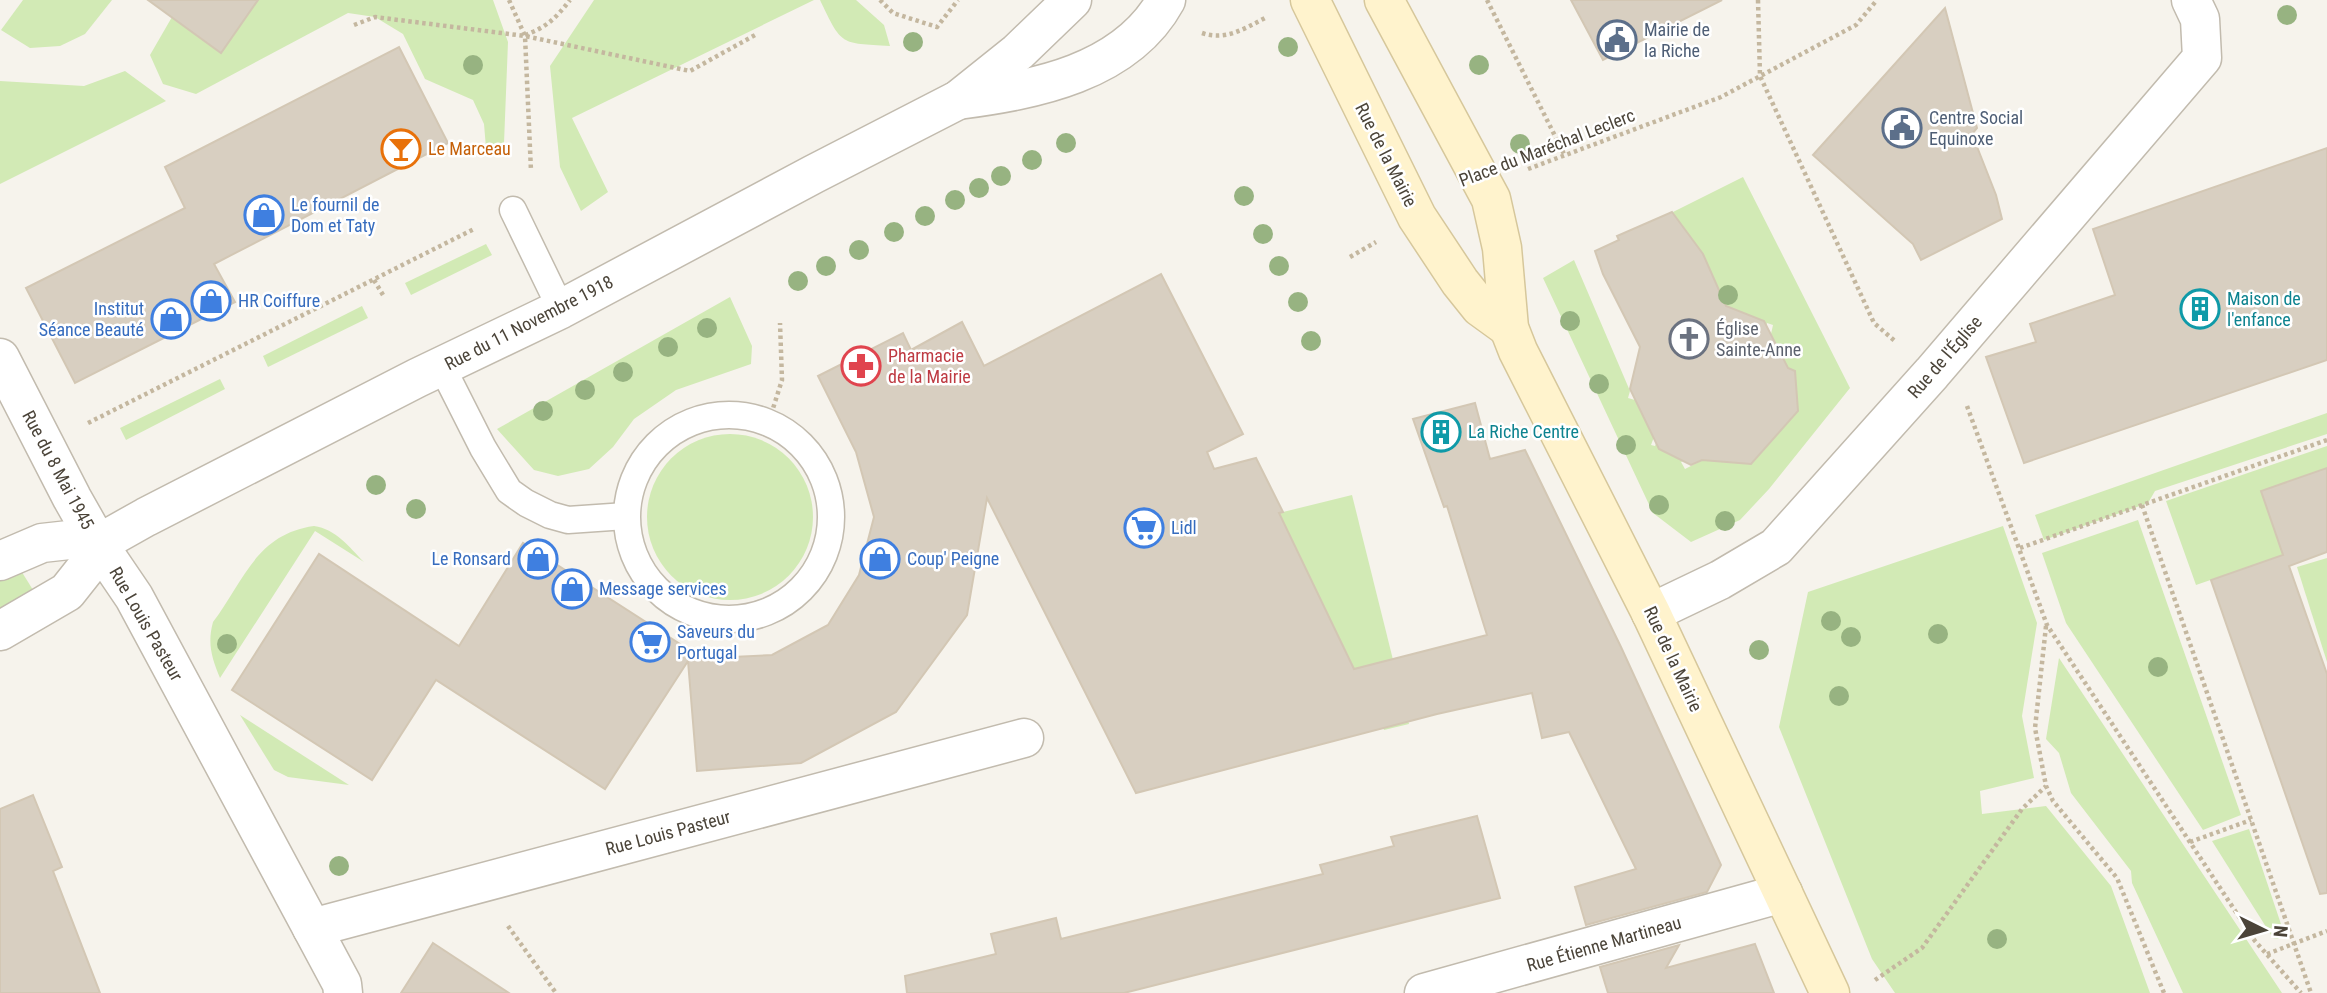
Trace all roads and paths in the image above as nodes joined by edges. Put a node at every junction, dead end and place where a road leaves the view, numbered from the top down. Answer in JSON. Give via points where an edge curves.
{"nodes":[{"id":1,"x":509,"y":0,"type":"edge"},
{"id":2,"x":570,"y":0,"type":"edge"},
{"id":3,"x":880,"y":0,"type":"edge"},
{"id":4,"x":958,"y":0,"type":"edge"},
{"id":5,"x":1072,"y":0,"type":"edge"},
{"id":6,"x":1310,"y":0,"type":"edge"},
{"id":7,"x":1384,"y":0,"type":"edge"},
{"id":8,"x":1486,"y":0,"type":"edge"},
{"id":9,"x":1759,"y":0,"type":"edge"},
{"id":10,"x":1877,"y":0,"type":"edge"},
{"id":11,"x":2190,"y":0,"type":"edge"},
{"id":12,"x":1163,"y":5,"type":"edge"},
{"id":13,"x":1271,"y":16,"type":"dead end"},
{"id":14,"x":354,"y":25,"type":"dead end"},
{"id":15,"x":757,"y":34,"type":"dead end"},
{"id":16,"x":525,"y":36,"type":"junction"},
{"id":17,"x":1760,"y":76,"type":"junction"},
{"id":18,"x":958,"y":100,"type":"junction"},
{"id":19,"x":1565,"y":156,"type":"junction"},
{"id":20,"x":1483,"y":183,"type":"junction"},
{"id":21,"x":513,"y":210,"type":"junction"},
{"id":22,"x":1417,"y":217,"type":"junction"},
{"id":23,"x":1350,"y":257,"type":"dead end"},
{"id":24,"x":374,"y":280,"type":"junction"},
{"id":25,"x":383,"y":295,"type":"dead end"},
{"id":26,"x":561,"y":309,"type":"junction"},
{"id":27,"x":780,"y":323,"type":"dead end"},
{"id":28,"x":1509,"y":328,"type":"junction"},
{"id":29,"x":0,"y":358,"type":"edge"},
{"id":30,"x":442,"y":367,"type":"junction"},
{"id":31,"x":1931,"y":373,"type":"junction"},
{"id":32,"x":769,"y":421,"type":"junction"},
{"id":33,"x":2327,"y":440,"type":"edge"},
{"id":34,"x":44,"y":444,"type":"junction"},
{"id":35,"x":2142,"y":505,"type":"junction"},
{"id":36,"x":625,"y":516,"type":"junction"},
{"id":37,"x":98,"y":544,"type":"junction"},
{"id":38,"x":2020,"y":548,"type":"junction"},
{"id":39,"x":0,"y":561,"type":"edge"},
{"id":40,"x":1651,"y":613,"type":"junction"},
{"id":41,"x":2047,"y":625,"type":"junction"},
{"id":42,"x":0,"y":631,"type":"edge"},
{"id":43,"x":1024,"y":738,"type":"dead end"},
{"id":44,"x":2046,"y":786,"type":"junction"},
{"id":45,"x":2252,"y":820,"type":"junction"},
{"id":46,"x":2190,"y":842,"type":"junction"},
{"id":47,"x":1783,"y":893,"type":"junction"},
{"id":48,"x":500,"y":915,"type":"dead end"},
{"id":49,"x":312,"y":928,"type":"junction"},
{"id":50,"x":2327,"y":931,"type":"edge"},
{"id":51,"x":2294,"y":943,"type":"junction"},
{"id":52,"x":2267,"y":954,"type":"junction"},
{"id":53,"x":1868,"y":985,"type":"dead end"},
{"id":54,"x":342,"y":993,"type":"edge"},
{"id":55,"x":556,"y":993,"type":"edge"},
{"id":56,"x":1424,"y":993,"type":"edge"},
{"id":57,"x":1830,"y":993,"type":"edge"},
{"id":58,"x":2164,"y":993,"type":"edge"},
{"id":59,"x":2301,"y":993,"type":"edge"},
{"id":60,"x":2311,"y":993,"type":"edge"}],
"edges":[{"from":1,"to":16,"type":"path"},
{"from":2,"to":16,"type":"path","via":[[554,21]]},
{"from":3,"to":4,"type":"path","via":[[893,13],[937,27]]},
{"from":5,"to":18,"type":"street","name":"Rue du 11 Novembre 1918"},
{"from":6,"to":22,"type":"street","name":"Rue de la Mairie"},
{"from":7,"to":20,"type":"street","name":"Rue de la Mairie"},
{"from":8,"to":19,"type":"path"},
{"from":9,"to":17,"type":"path"},
{"from":10,"to":17,"type":"path","name":"Place du Maréchal Leclerc","via":[[1856,25]]},
{"from":11,"to":31,"type":"street","name":"Rue de l'Église","via":[[2200,19],[2202,58]]},
{"from":12,"to":13,"type":"path","via":[[1213,37],[1238,32]]},
{"from":12,"to":18,"type":"street","name":"Rue du 11 Novembre 1918","via":[[1143,32],[1100,62],[1009,94]]},
{"from":14,"to":16,"type":"path","via":[[376,17]]},
{"from":15,"to":16,"type":"path","via":[[690,71]]},
{"from":16,"to":21,"type":"path","via":[[531,185],[526,198]]},
{"from":17,"to":19,"type":"path","name":"Place du Maréchal Leclerc","via":[[1721,97]]},
{"from":17,"to":31,"type":"path","via":[[1874,323]]},
{"from":18,"to":26,"type":"street","name":"Rue du 11 Novembre 1918"},
{"from":19,"to":20,"type":"path","name":"Place du Maréchal Leclerc"},
{"from":20,"to":28,"type":"street","name":"Rue de la Mairie","via":[[1502,248]]},
{"from":21,"to":24,"type":"path"},
{"from":21,"to":26,"type":"lane"},
{"from":22,"to":23,"type":"path"},
{"from":22,"to":28,"type":"street","name":"Rue de la Mairie","via":[[1480,307]]},
{"from":24,"to":25,"type":"path"},
{"from":24,"to":34,"type":"path"},
{"from":26,"to":30,"type":"street","name":"Rue du 11 Novembre 1918"},
{"from":27,"to":32,"type":"path","via":[[782,380]]},
{"from":28,"to":40,"type":"street","name":"Rue de la Mairie"},
{"from":29,"to":34,"type":"street","name":"Rue du 8 Mai 1945"},
{"from":30,"to":36,"type":"lane","via":[[509,491],[568,520]]},
{"from":30,"to":37,"type":"street","name":"Rue du 11 Novembre 1918"},
{"from":31,"to":38,"type":"path","via":[[1965,400]]},
{"from":31,"to":40,"type":"street","name":"Rue de l'Église","via":[[1776,547]]},
{"from":32,"to":36,"type":"lane","via":[[726,414],[703,417],[672,430],[647,454],[631,483]]},
{"from":32,"to":36,"type":"lane","via":[[798,440],[819,467],[830,499],[830,533],[820,565],[799,592],[780,605],[738,620],[704,617],[673,603],[648,580],[631,550]]},
{"from":33,"to":35,"type":"path"},
{"from":34,"to":37,"type":"street","name":"Rue du 8 Mai 1945"},
{"from":35,"to":38,"type":"path"},
{"from":35,"to":45,"type":"path"},
{"from":37,"to":39,"type":"street","via":[[42,542]]},
{"from":37,"to":42,"type":"street","via":[[67,592]]},
{"from":37,"to":49,"type":"street","name":"Rue Louis Pasteur","via":[[134,597]]},
{"from":38,"to":41,"type":"path"},
{"from":40,"to":47,"type":"street","name":"Rue de la Mairie"},
{"from":41,"to":44,"type":"path","via":[[2035,728]]},
{"from":41,"to":46,"type":"path"},
{"from":43,"to":49,"type":"street","name":"Rue Louis Pasteur"},
{"from":44,"to":53,"type":"path","via":[[2022,809],[1922,948]]},
{"from":44,"to":58,"type":"path","via":[[2053,801],[2117,878]]},
{"from":45,"to":46,"type":"path"},
{"from":45,"to":51,"type":"path"},
{"from":46,"to":52,"type":"path"},
{"from":47,"to":56,"type":"street","name":"Rue Étienne Martineau"},
{"from":47,"to":57,"type":"street","name":"Rue de la Mairie"},
{"from":48,"to":55,"type":"path"},
{"from":49,"to":54,"type":"street","name":"Rue Louis Pasteur","via":[[342,984]]},
{"from":50,"to":51,"type":"path"},
{"from":51,"to":52,"type":"path"},
{"from":51,"to":60,"type":"path"},
{"from":52,"to":59,"type":"path"}]}
